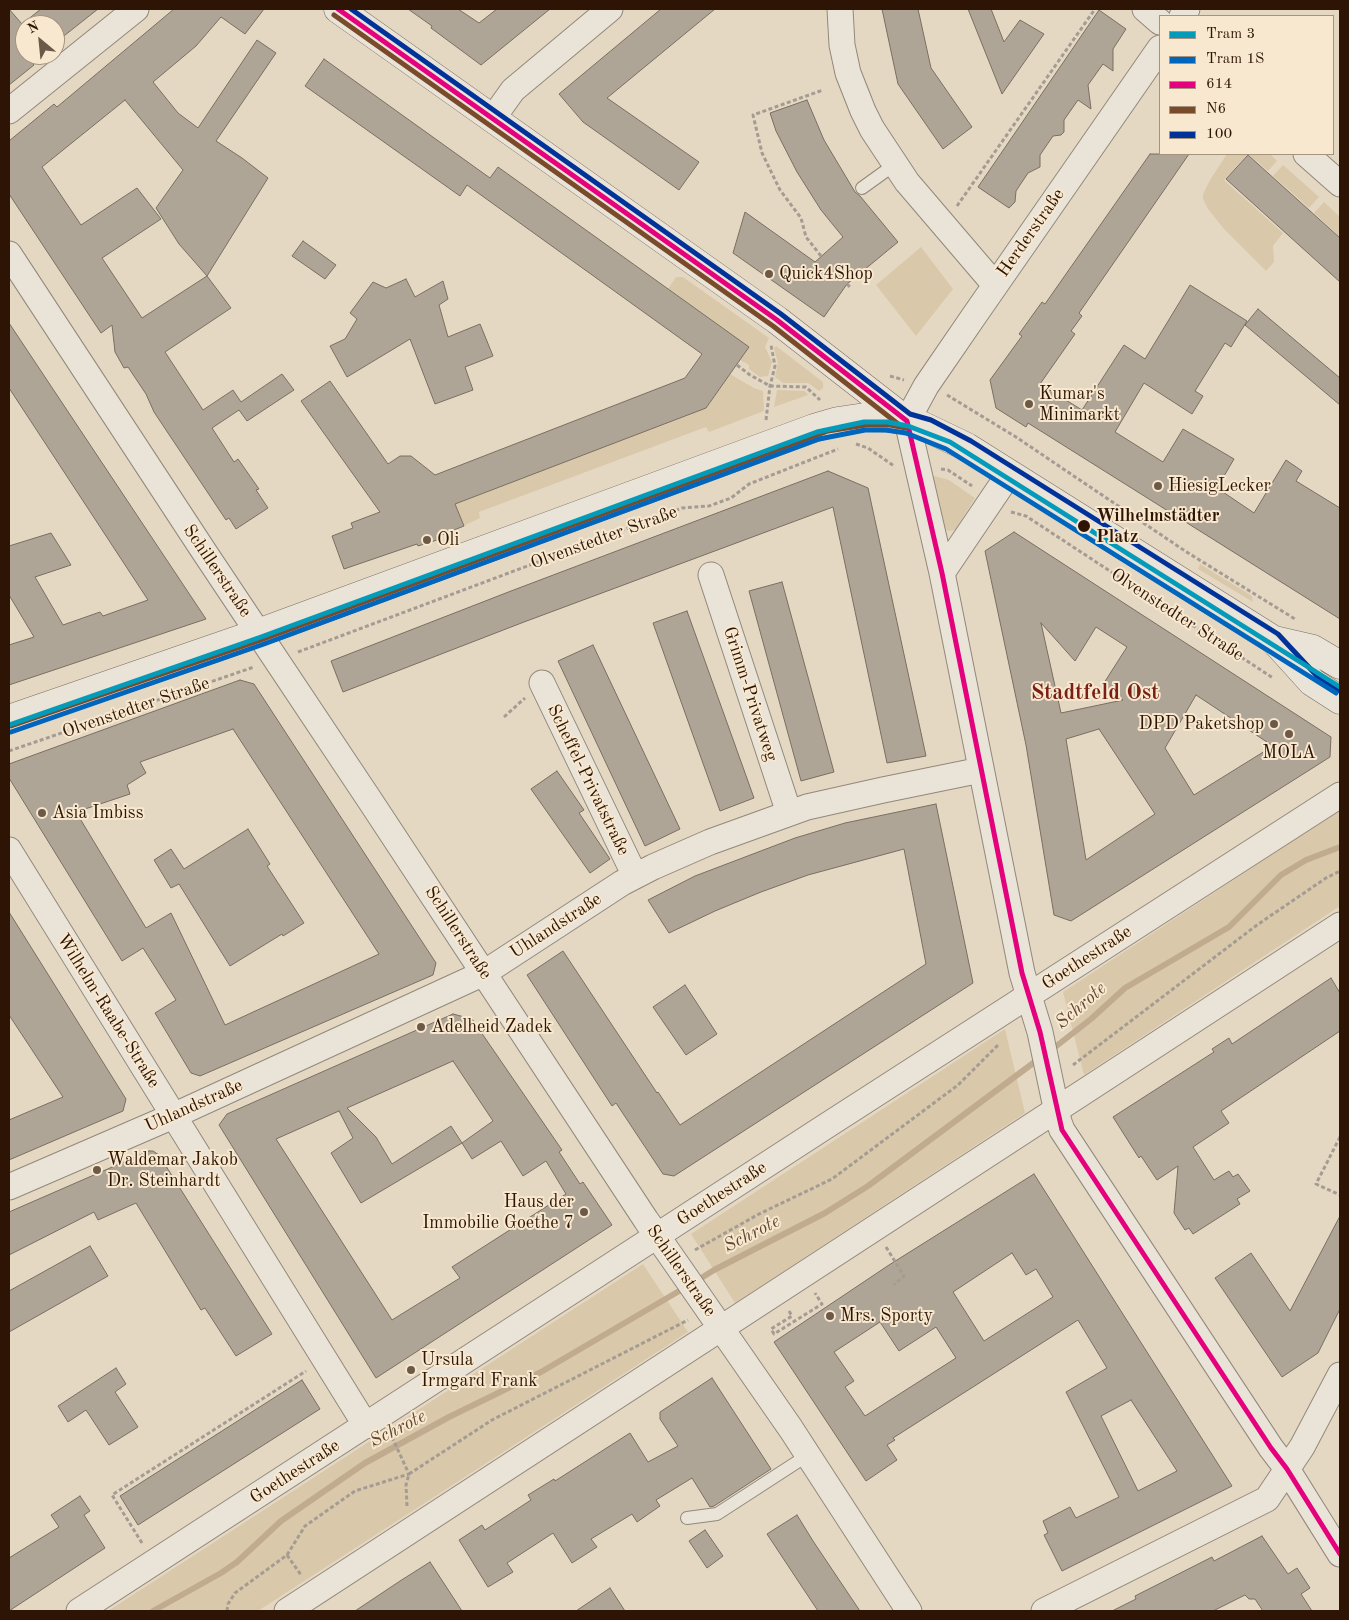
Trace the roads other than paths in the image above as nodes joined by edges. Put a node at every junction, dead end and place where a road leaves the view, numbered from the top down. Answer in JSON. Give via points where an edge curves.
{"nodes":[{"id":1,"x":136,"y":9,"type":"edge"},
{"id":2,"x":338,"y":9,"type":"edge"},
{"id":3,"x":610,"y":9,"type":"edge"},
{"id":4,"x":840,"y":9,"type":"edge"},
{"id":5,"x":1145,"y":9,"type":"edge"},
{"id":6,"x":1159,"y":21,"type":"edge"},
{"id":7,"x":1159,"y":49,"type":"edge"},
{"id":8,"x":9,"y":111,"type":"edge"},
{"id":9,"x":493,"y":118,"type":"junction"},
{"id":10,"x":1307,"y":155,"type":"edge"},
{"id":11,"x":894,"y":165,"type":"junction"},
{"id":12,"x":1340,"y":184,"type":"edge"},
{"id":13,"x":862,"y":188,"type":"dead end"},
{"id":14,"x":9,"y":254,"type":"edge"},
{"id":15,"x":995,"y":285,"type":"junction"},
{"id":16,"x":907,"y":421,"type":"junction"},
{"id":17,"x":1009,"y":474,"type":"junction"},
{"id":18,"x":942,"y":573,"type":"junction"},
{"id":19,"x":711,"y":574,"type":"dead end"},
{"id":20,"x":258,"y":633,"type":"junction"},
{"id":21,"x":1274,"y":640,"type":"junction"},
{"id":22,"x":1340,"y":665,"type":"edge"},
{"id":23,"x":542,"y":683,"type":"dead end"},
{"id":24,"x":1340,"y":700,"type":"edge"},
{"id":25,"x":9,"y":719,"type":"edge"},
{"id":26,"x":981,"y":770,"type":"junction"},
{"id":27,"x":1340,"y":795,"type":"edge"},
{"id":28,"x":789,"y":813,"type":"junction"},
{"id":29,"x":9,"y":850,"type":"edge"},
{"id":30,"x":635,"y":876,"type":"junction"},
{"id":31,"x":1340,"y":925,"type":"edge"},
{"id":32,"x":484,"y":973,"type":"junction"},
{"id":33,"x":1029,"y":995,"type":"junction"},
{"id":34,"x":1057,"y":1110,"type":"junction"},
{"id":35,"x":173,"y":1116,"type":"junction"},
{"id":36,"x":9,"y":1187,"type":"edge"},
{"id":37,"x":658,"y":1236,"type":"junction"},
{"id":38,"x":722,"y":1328,"type":"junction"},
{"id":39,"x":1340,"y":1375,"type":"edge"},
{"id":40,"x":366,"y":1426,"type":"junction"},
{"id":41,"x":808,"y":1455,"type":"junction"},
{"id":42,"x":1287,"y":1469,"type":"junction"},
{"id":43,"x":687,"y":1518,"type":"dead end"},
{"id":44,"x":1340,"y":1554,"type":"edge"},
{"id":45,"x":79,"y":1611,"type":"edge"},
{"id":46,"x":286,"y":1611,"type":"edge"},
{"id":47,"x":909,"y":1611,"type":"edge"},
{"id":48,"x":1044,"y":1611,"type":"edge"}],
"edges":[{"from":1,"to":8,"type":"street"},
{"from":2,"to":9,"type":"street"},
{"from":3,"to":9,"type":"street","via":[[513,90]]},
{"from":4,"to":11,"type":"street","via":[[842,45],[853,87],[872,129]]},
{"from":5,"to":6,"type":"street"},
{"from":7,"to":15,"type":"street","name":"Herderstraße"},
{"from":9,"to":16,"type":"street","via":[[778,320]]},
{"from":10,"to":12,"type":"street"},
{"from":11,"to":13,"type":"lane"},
{"from":11,"to":15,"type":"street"},
{"from":14,"to":20,"type":"street","name":"Schillerstraße"},
{"from":15,"to":16,"type":"street","name":"Herderstraße","via":[[926,386]]},
{"from":16,"to":17,"type":"street","name":"Olvenstedter Straße","via":[[967,447]]},
{"from":16,"to":18,"type":"street"},
{"from":16,"to":20,"type":"street","name":"Olvenstedter Straße","via":[[865,417],[820,426]]},
{"from":17,"to":18,"type":"street"},
{"from":17,"to":21,"type":"street","name":"Olvenstedter Straße"},
{"from":18,"to":26,"type":"street"},
{"from":19,"to":28,"type":"street","name":"Grimm-Privatweg"},
{"from":20,"to":25,"type":"street","name":"Olvenstedter Straße"},
{"from":20,"to":32,"type":"street","name":"Schillerstraße"},
{"from":21,"to":22,"type":"street","name":"Olvenstedter Straße","via":[[1313,649]]},
{"from":21,"to":24,"type":"street","name":"Olvenstedter Straße","via":[[1312,682]]},
{"from":23,"to":30,"type":"street","name":"Scheffel-Privatstraße"},
{"from":26,"to":28,"type":"street","name":"Uhlandstraße","via":[[875,791]]},
{"from":26,"to":33,"type":"street"},
{"from":27,"to":33,"type":"street","name":"Goethestraße"},
{"from":28,"to":30,"type":"street","name":"Uhlandstraße","via":[[710,842]]},
{"from":29,"to":35,"type":"street","name":"Wilhelm-Raabe-Straße"},
{"from":30,"to":32,"type":"street","name":"Uhlandstraße"},
{"from":31,"to":34,"type":"street"},
{"from":32,"to":35,"type":"street","name":"Uhlandstraße"},
{"from":32,"to":37,"type":"street","name":"Schillerstraße"},
{"from":33,"to":34,"type":"street","via":[[1040,1032],[1061,1068]]},
{"from":33,"to":37,"type":"street","name":"Goethestraße"},
{"from":34,"to":38,"type":"street"},
{"from":34,"to":42,"type":"street","via":[[1062,1130]]},
{"from":35,"to":36,"type":"street","name":"Uhlandstraße"},
{"from":35,"to":40,"type":"street","name":"Wilhelm-Raabe-Straße"},
{"from":37,"to":38,"type":"street","name":"Schillerstraße","via":[[686,1260],[699,1298]]},
{"from":37,"to":40,"type":"street","name":"Goethestraße"},
{"from":38,"to":41,"type":"street","name":"Schillerstraße"},
{"from":38,"to":46,"type":"street"},
{"from":39,"to":42,"type":"street","via":[[1302,1448]]},
{"from":40,"to":45,"type":"street","name":"Goethestraße"},
{"from":41,"to":43,"type":"lane","via":[[718,1514]]},
{"from":41,"to":47,"type":"street","name":"Schillerstraße"},
{"from":42,"to":44,"type":"street"},
{"from":42,"to":48,"type":"street","via":[[1267,1499]]}]}
